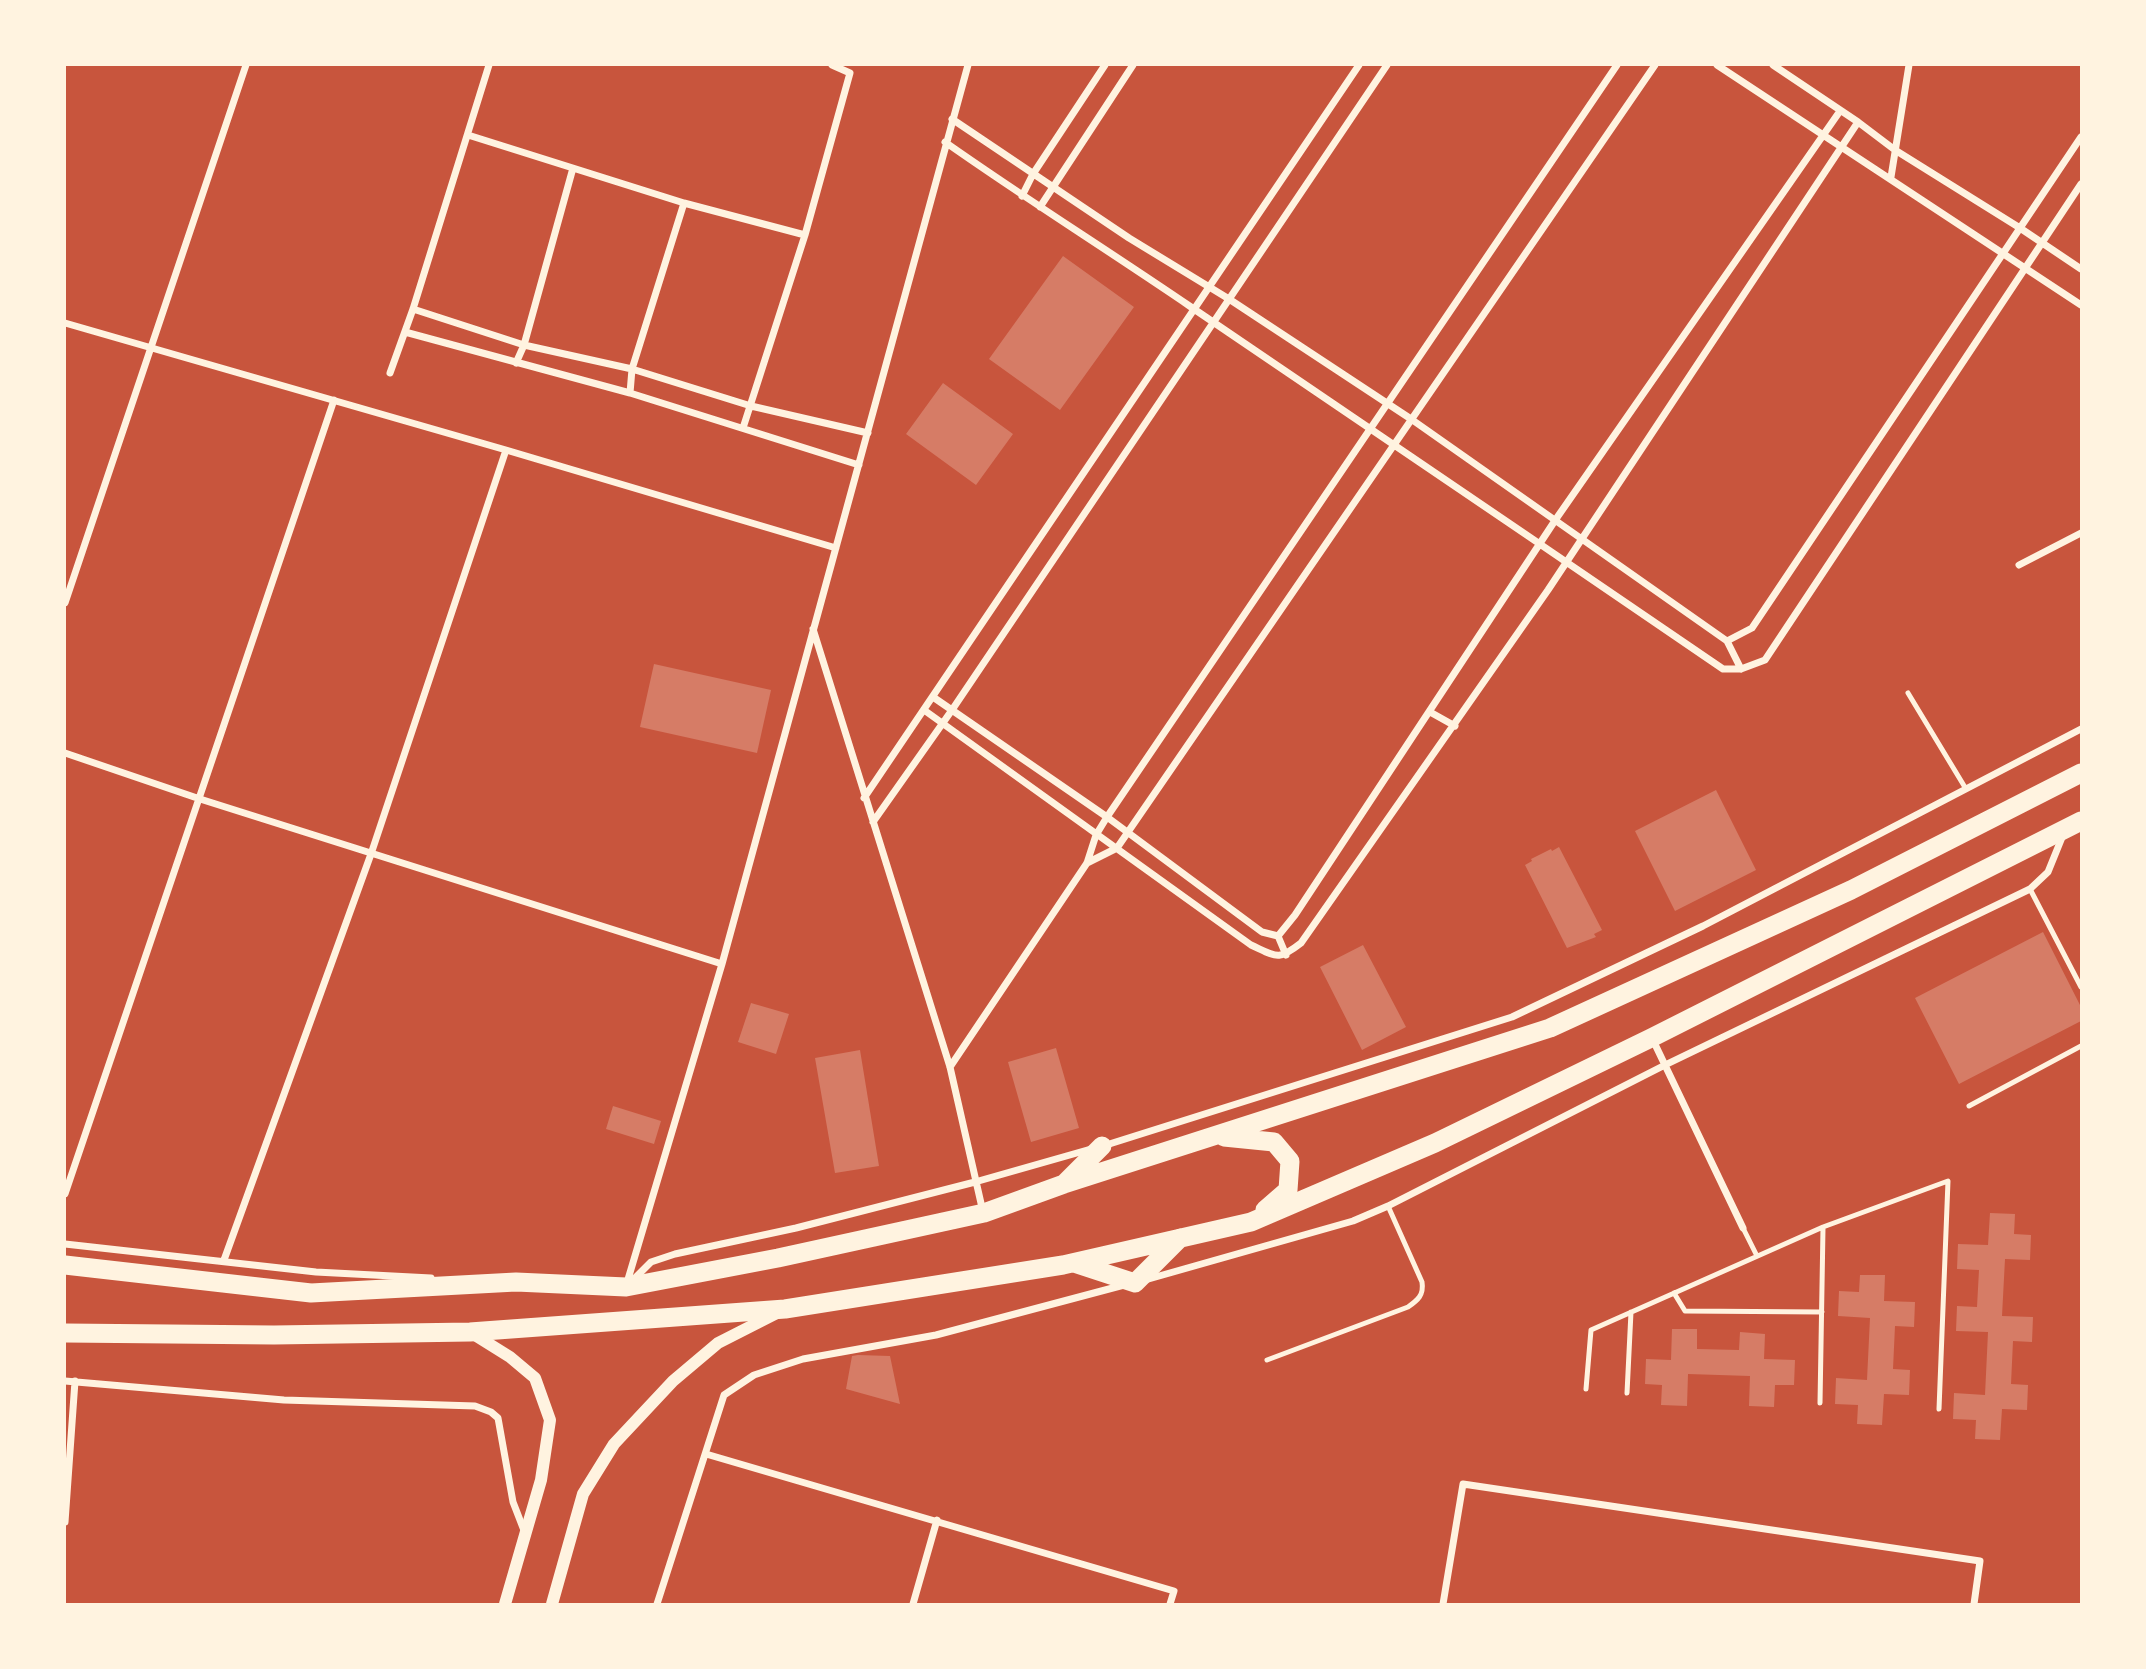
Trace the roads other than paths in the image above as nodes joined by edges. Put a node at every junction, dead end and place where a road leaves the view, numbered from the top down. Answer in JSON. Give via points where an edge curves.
{"nodes":[{"id":1,"x":246,"y":65,"type":"edge"},
{"id":2,"x":489,"y":65,"type":"edge"},
{"id":3,"x":832,"y":65,"type":"edge"},
{"id":4,"x":968,"y":65,"type":"edge"},
{"id":5,"x":1105,"y":65,"type":"edge"},
{"id":6,"x":1133,"y":65,"type":"edge"},
{"id":7,"x":1359,"y":65,"type":"edge"},
{"id":8,"x":1387,"y":65,"type":"edge"},
{"id":9,"x":1617,"y":65,"type":"edge"},
{"id":10,"x":1655,"y":65,"type":"edge"},
{"id":11,"x":1717,"y":65,"type":"edge"},
{"id":12,"x":1773,"y":65,"type":"edge"},
{"id":13,"x":1909,"y":65,"type":"edge"},
{"id":14,"x":1840,"y":111,"type":"junction"},
{"id":15,"x":952,"y":119,"type":"junction"},
{"id":16,"x":1858,"y":122,"type":"junction"},
{"id":17,"x":468,"y":135,"type":"junction"},
{"id":18,"x":1825,"y":135,"type":"junction"},
{"id":19,"x":2081,"y":137,"type":"edge"},
{"id":20,"x":945,"y":142,"type":"junction"},
{"id":21,"x":1843,"y":148,"type":"junction"},
{"id":22,"x":1895,"y":150,"type":"junction"},
{"id":23,"x":573,"y":168,"type":"junction"},
{"id":24,"x":1033,"y":174,"type":"junction"},
{"id":25,"x":1891,"y":177,"type":"junction"},
{"id":26,"x":2081,"y":184,"type":"edge"},
{"id":27,"x":1051,"y":188,"type":"junction"},
{"id":28,"x":1022,"y":196,"type":"junction"},
{"id":29,"x":684,"y":203,"type":"junction"},
{"id":30,"x":1040,"y":208,"type":"junction"},
{"id":31,"x":2021,"y":228,"type":"junction"},
{"id":32,"x":805,"y":235,"type":"junction"},
{"id":33,"x":2043,"y":243,"type":"junction"},
{"id":34,"x":2004,"y":253,"type":"junction"},
{"id":35,"x":2025,"y":268,"type":"junction"},
{"id":36,"x":2081,"y":270,"type":"edge"},
{"id":37,"x":1209,"y":288,"type":"junction"},
{"id":38,"x":1229,"y":299,"type":"junction"},
{"id":39,"x":2081,"y":304,"type":"edge"},
{"id":40,"x":413,"y":309,"type":"junction"},
{"id":41,"x":1195,"y":309,"type":"junction"},
{"id":42,"x":1212,"y":322,"type":"junction"},
{"id":43,"x":65,"y":323,"type":"edge"},
{"id":44,"x":405,"y":332,"type":"junction"},
{"id":45,"x":524,"y":345,"type":"junction"},
{"id":46,"x":152,"y":347,"type":"junction"},
{"id":47,"x":516,"y":363,"type":"junction"},
{"id":48,"x":632,"y":369,"type":"junction"},
{"id":49,"x":390,"y":373,"type":"dead end"},
{"id":50,"x":630,"y":393,"type":"junction"},
{"id":51,"x":334,"y":400,"type":"junction"},
{"id":52,"x":1388,"y":404,"type":"junction"},
{"id":53,"x":751,"y":406,"type":"junction"},
{"id":54,"x":1411,"y":419,"type":"junction"},
{"id":55,"x":743,"y":428,"type":"junction"},
{"id":56,"x":1369,"y":428,"type":"junction"},
{"id":57,"x":867,"y":433,"type":"junction"},
{"id":58,"x":1395,"y":444,"type":"junction"},
{"id":59,"x":506,"y":450,"type":"junction"},
{"id":60,"x":859,"y":465,"type":"junction"},
{"id":61,"x":1556,"y":519,"type":"junction"},
{"id":62,"x":2081,"y":533,"type":"edge"},
{"id":63,"x":1582,"y":539,"type":"junction"},
{"id":64,"x":1540,"y":543,"type":"junction"},
{"id":65,"x":836,"y":548,"type":"junction"},
{"id":66,"x":1567,"y":563,"type":"junction"},
{"id":67,"x":2019,"y":565,"type":"dead end"},
{"id":68,"x":65,"y":603,"type":"edge"},
{"id":69,"x":813,"y":628,"type":"junction"},
{"id":70,"x":1727,"y":640,"type":"junction"},
{"id":71,"x":1741,"y":669,"type":"junction"},
{"id":72,"x":1908,"y":693,"type":"dead end"},
{"id":73,"x":933,"y":697,"type":"junction"},
{"id":74,"x":924,"y":710,"type":"junction"},
{"id":75,"x":952,"y":710,"type":"junction"},
{"id":76,"x":1430,"y":712,"type":"junction"},
{"id":77,"x":943,"y":723,"type":"junction"},
{"id":78,"x":1455,"y":726,"type":"junction"},
{"id":79,"x":2081,"y":729,"type":"edge"},
{"id":80,"x":65,"y":753,"type":"edge"},
{"id":81,"x":2081,"y":773,"type":"edge"},
{"id":82,"x":1966,"y":789,"type":"junction"},
{"id":83,"x":864,"y":798,"type":"junction"},
{"id":84,"x":200,"y":799,"type":"junction"},
{"id":85,"x":1107,"y":817,"type":"junction"},
{"id":86,"x":873,"y":822,"type":"junction"},
{"id":87,"x":2076,"y":826,"type":"edge"},
{"id":88,"x":1128,"y":832,"type":"junction"},
{"id":89,"x":1096,"y":835,"type":"junction"},
{"id":90,"x":1117,"y":848,"type":"junction"},
{"id":91,"x":371,"y":854,"type":"junction"},
{"id":92,"x":1087,"y":863,"type":"junction"},
{"id":93,"x":2030,"y":889,"type":"junction"},
{"id":94,"x":1278,"y":936,"type":"junction"},
{"id":95,"x":1286,"y":955,"type":"junction"},
{"id":96,"x":722,"y":964,"type":"junction"},
{"id":97,"x":2081,"y":987,"type":"edge"},
{"id":98,"x":1651,"y":1038,"type":"junction"},
{"id":99,"x":2081,"y":1046,"type":"edge"},
{"id":100,"x":1665,"y":1065,"type":"junction"},
{"id":101,"x":950,"y":1067,"type":"junction"},
{"id":102,"x":1969,"y":1105,"type":"dead end"},
{"id":103,"x":1217,"y":1136,"type":"junction"},
{"id":104,"x":1102,"y":1146,"type":"junction"},
{"id":105,"x":975,"y":1182,"type":"junction"},
{"id":106,"x":1064,"y":1184,"type":"junction"},
{"id":107,"x":65,"y":1194,"type":"edge"},
{"id":108,"x":1388,"y":1206,"type":"junction"},
{"id":109,"x":984,"y":1213,"type":"junction"},
{"id":110,"x":1251,"y":1222,"type":"junction"},
{"id":111,"x":1823,"y":1227,"type":"junction"},
{"id":112,"x":1744,"y":1228,"type":"joint"},
{"id":113,"x":1180,"y":1238,"type":"junction"},
{"id":114,"x":65,"y":1244,"type":"edge"},
{"id":115,"x":1757,"y":1256,"type":"junction"},
{"id":116,"x":224,"y":1260,"type":"junction"},
{"id":117,"x":1073,"y":1263,"type":"junction"},
{"id":118,"x":67,"y":1266,"type":"edge"},
{"id":119,"x":516,"y":1282,"type":"junction"},
{"id":120,"x":1135,"y":1283,"type":"junction"},
{"id":121,"x":626,"y":1287,"type":"junction"},
{"id":122,"x":1674,"y":1293,"type":"junction"},
{"id":123,"x":785,"y":1309,"type":"junction"},
{"id":124,"x":1631,"y":1312,"type":"junction"},
{"id":125,"x":1822,"y":1312,"type":"junction"},
{"id":126,"x":67,"y":1332,"type":"edge"},
{"id":127,"x":470,"y":1332,"type":"junction"},
{"id":128,"x":1268,"y":1360,"type":"dead end"},
{"id":129,"x":65,"y":1381,"type":"edge"},
{"id":130,"x":75,"y":1381,"type":"junction"},
{"id":131,"x":1586,"y":1390,"type":"dead end"},
{"id":132,"x":1627,"y":1393,"type":"dead end"},
{"id":133,"x":1820,"y":1403,"type":"dead end"},
{"id":134,"x":1939,"y":1409,"type":"dead end"},
{"id":135,"x":706,"y":1454,"type":"junction"},
{"id":136,"x":937,"y":1520,"type":"junction"},
{"id":137,"x":65,"y":1522,"type":"edge"},
{"id":138,"x":526,"y":1534,"type":"junction"},
{"id":139,"x":505,"y":1604,"type":"edge"},
{"id":140,"x":552,"y":1604,"type":"edge"},
{"id":141,"x":657,"y":1604,"type":"edge"},
{"id":142,"x":913,"y":1604,"type":"edge"},
{"id":143,"x":1170,"y":1604,"type":"edge"},
{"id":144,"x":1443,"y":1604,"type":"edge"},
{"id":145,"x":1974,"y":1604,"type":"edge"}],
"edges":[{"from":1,"to":46,"type":"street"},
{"from":2,"to":17,"type":"street"},
{"from":3,"to":32,"type":"street","via":[[850,73]]},
{"from":4,"to":15,"type":"street"},
{"from":5,"to":24,"type":"street"},
{"from":6,"to":27,"type":"street"},
{"from":7,"to":37,"type":"street"},
{"from":8,"to":38,"type":"street"},
{"from":9,"to":52,"type":"street"},
{"from":10,"to":54,"type":"street"},
{"from":11,"to":18,"type":"street"},
{"from":12,"to":14,"type":"street"},
{"from":13,"to":22,"type":"street"},
{"from":14,"to":16,"type":"street"},
{"from":14,"to":18,"type":"street"},
{"from":15,"to":20,"type":"street"},
{"from":15,"to":24,"type":"street"},
{"from":16,"to":21,"type":"street"},
{"from":16,"to":22,"type":"street"},
{"from":17,"to":23,"type":"street"},
{"from":17,"to":40,"type":"street"},
{"from":18,"to":21,"type":"street"},
{"from":18,"to":61,"type":"street"},
{"from":19,"to":31,"type":"street"},
{"from":20,"to":28,"type":"street"},
{"from":20,"to":57,"type":"street"},
{"from":21,"to":25,"type":"street"},
{"from":21,"to":63,"type":"street"},
{"from":22,"to":25,"type":"street"},
{"from":22,"to":31,"type":"street"},
{"from":23,"to":29,"type":"street"},
{"from":23,"to":45,"type":"street"},
{"from":24,"to":27,"type":"street"},
{"from":24,"to":28,"type":"street"},
{"from":25,"to":34,"type":"street"},
{"from":26,"to":33,"type":"street"},
{"from":27,"to":30,"type":"street"},
{"from":27,"to":37,"type":"street"},
{"from":28,"to":30,"type":"street"},
{"from":29,"to":32,"type":"street"},
{"from":29,"to":48,"type":"street"},
{"from":30,"to":41,"type":"street"},
{"from":31,"to":33,"type":"street"},
{"from":31,"to":34,"type":"street"},
{"from":32,"to":53,"type":"street"},
{"from":33,"to":35,"type":"street"},
{"from":33,"to":36,"type":"street"},
{"from":34,"to":35,"type":"street"},
{"from":34,"to":70,"type":"street","via":[[1752,628]]},
{"from":35,"to":39,"type":"street"},
{"from":35,"to":71,"type":"street","via":[[1765,660]]},
{"from":37,"to":38,"type":"street"},
{"from":37,"to":41,"type":"street"},
{"from":38,"to":42,"type":"street"},
{"from":38,"to":52,"type":"street"},
{"from":40,"to":44,"type":"street"},
{"from":40,"to":45,"type":"street"},
{"from":41,"to":42,"type":"street"},
{"from":41,"to":73,"type":"street"},
{"from":42,"to":56,"type":"street"},
{"from":42,"to":75,"type":"street"},
{"from":43,"to":46,"type":"street"},
{"from":44,"to":47,"type":"street"},
{"from":44,"to":49,"type":"street"},
{"from":45,"to":47,"type":"street"},
{"from":45,"to":48,"type":"street"},
{"from":46,"to":51,"type":"street"},
{"from":46,"to":68,"type":"street"},
{"from":47,"to":50,"type":"street"},
{"from":48,"to":50,"type":"street"},
{"from":48,"to":53,"type":"street"},
{"from":50,"to":55,"type":"street"},
{"from":51,"to":59,"type":"street"},
{"from":51,"to":84,"type":"street"},
{"from":52,"to":54,"type":"street"},
{"from":52,"to":56,"type":"street"},
{"from":53,"to":55,"type":"street"},
{"from":53,"to":57,"type":"street"},
{"from":54,"to":58,"type":"street"},
{"from":54,"to":61,"type":"street"},
{"from":55,"to":60,"type":"street"},
{"from":56,"to":58,"type":"street"},
{"from":56,"to":85,"type":"street"},
{"from":57,"to":60,"type":"street"},
{"from":58,"to":64,"type":"street"},
{"from":58,"to":88,"type":"street"},
{"from":59,"to":65,"type":"street"},
{"from":59,"to":91,"type":"street"},
{"from":60,"to":65,"type":"street"},
{"from":61,"to":63,"type":"street"},
{"from":61,"to":64,"type":"street"},
{"from":62,"to":67,"type":"street"},
{"from":63,"to":66,"type":"street"},
{"from":63,"to":70,"type":"street"},
{"from":64,"to":66,"type":"street"},
{"from":64,"to":76,"type":"street"},
{"from":65,"to":69,"type":"street"},
{"from":66,"to":71,"type":"street","via":[[1723,669]]},
{"from":66,"to":78,"type":"street"},
{"from":69,"to":83,"type":"street"},
{"from":69,"to":96,"type":"street"},
{"from":70,"to":71,"type":"street"},
{"from":72,"to":82,"type":"lane"},
{"from":73,"to":74,"type":"street"},
{"from":73,"to":75,"type":"street"},
{"from":74,"to":77,"type":"street"},
{"from":74,"to":83,"type":"street"},
{"from":75,"to":77,"type":"street"},
{"from":75,"to":85,"type":"street"},
{"from":76,"to":78,"type":"street"},
{"from":76,"to":94,"type":"street"},
{"from":77,"to":86,"type":"street"},
{"from":77,"to":89,"type":"street"},
{"from":78,"to":95,"type":"street","via":[[1301,943]]},
{"from":79,"to":82,"type":"street"},
{"from":80,"to":84,"type":"street"},
{"from":81,"to":103,"type":"highway","via":[[1851,890],[1550,1028]]},
{"from":82,"to":104,"type":"street","via":[[1703,926],[1511,1017]]},
{"from":83,"to":86,"type":"street"},
{"from":84,"to":91,"type":"street"},
{"from":84,"to":107,"type":"street"},
{"from":85,"to":88,"type":"street"},
{"from":85,"to":89,"type":"street"},
{"from":86,"to":101,"type":"street"},
{"from":87,"to":93,"type":"street","via":[[2048,872]]},
{"from":87,"to":98,"type":"highway"},
{"from":88,"to":90,"type":"street"},
{"from":88,"to":94,"type":"street","via":[[1262,932]]},
{"from":89,"to":90,"type":"street"},
{"from":89,"to":92,"type":"street"},
{"from":90,"to":92,"type":"street"},
{"from":90,"to":95,"type":"street","via":[[1251,945],[1274,956]]},
{"from":91,"to":96,"type":"street"},
{"from":91,"to":116,"type":"street"},
{"from":92,"to":101,"type":"street"},
{"from":93,"to":97,"type":"lane"},
{"from":93,"to":100,"type":"street"},
{"from":94,"to":95,"type":"street"},
{"from":96,"to":121,"type":"street"},
{"from":98,"to":100,"type":"street"},
{"from":98,"to":110,"type":"highway","via":[[1435,1143]]},
{"from":99,"to":102,"type":"lane"},
{"from":100,"to":108,"type":"street"},
{"from":100,"to":112,"type":"street"},
{"from":101,"to":105,"type":"street"},
{"from":103,"to":106,"type":"highway"},
{"from":103,"to":110,"type":"highway","via":[[1273,1142],[1290,1161],[1288,1191]]},
{"from":104,"to":105,"type":"street"},
{"from":104,"to":106,"type":"highway"},
{"from":105,"to":109,"type":"street"},
{"from":105,"to":121,"type":"street","via":[[675,1254],[651,1262]]},
{"from":106,"to":109,"type":"highway"},
{"from":108,"to":120,"type":"street","via":[[1353,1221]]},
{"from":108,"to":128,"type":"lane","via":[[1422,1282],[1424,1290],[1418,1300]]},
{"from":109,"to":121,"type":"highway"},
{"from":110,"to":113,"type":"highway"},
{"from":111,"to":115,"type":"lane"},
{"from":111,"to":125,"type":"lane"},
{"from":111,"to":134,"type":"lane","via":[[1948,1181]]},
{"from":112,"to":115,"type":"lane"},
{"from":113,"to":117,"type":"highway"},
{"from":113,"to":120,"type":"highway"},
{"from":114,"to":116,"type":"street"},
{"from":115,"to":122,"type":"lane"},
{"from":116,"to":119,"type":"street","via":[[316,1272]]},
{"from":117,"to":120,"type":"highway"},
{"from":117,"to":123,"type":"highway"},
{"from":118,"to":119,"type":"highway","via":[[311,1293]]},
{"from":119,"to":121,"type":"highway"},
{"from":120,"to":135,"type":"street","via":[[936,1335],[803,1359],[754,1375],[724,1395]]},
{"from":122,"to":124,"type":"lane"},
{"from":122,"to":125,"type":"lane","via":[[1685,1311]]},
{"from":123,"to":127,"type":"highway"},
{"from":123,"to":140,"type":"street","via":[[718,1343],[673,1381],[614,1444],[583,1494]]},
{"from":124,"to":131,"type":"lane","via":[[1591,1331]]},
{"from":124,"to":132,"type":"lane"},
{"from":125,"to":133,"type":"lane"},
{"from":126,"to":127,"type":"highway"},
{"from":127,"to":138,"type":"street","via":[[536,1378],[550,1420],[541,1480]]},
{"from":129,"to":130,"type":"street"},
{"from":130,"to":137,"type":"street"},
{"from":130,"to":138,"type":"street","via":[[284,1399],[475,1406],[498,1418],[513,1502]]},
{"from":135,"to":136,"type":"street"},
{"from":135,"to":141,"type":"street"},
{"from":136,"to":142,"type":"street"},
{"from":136,"to":143,"type":"street","via":[[1174,1591]]},
{"from":138,"to":139,"type":"street"},
{"from":144,"to":145,"type":"street","via":[[1463,1484],[1980,1561]]}]}
